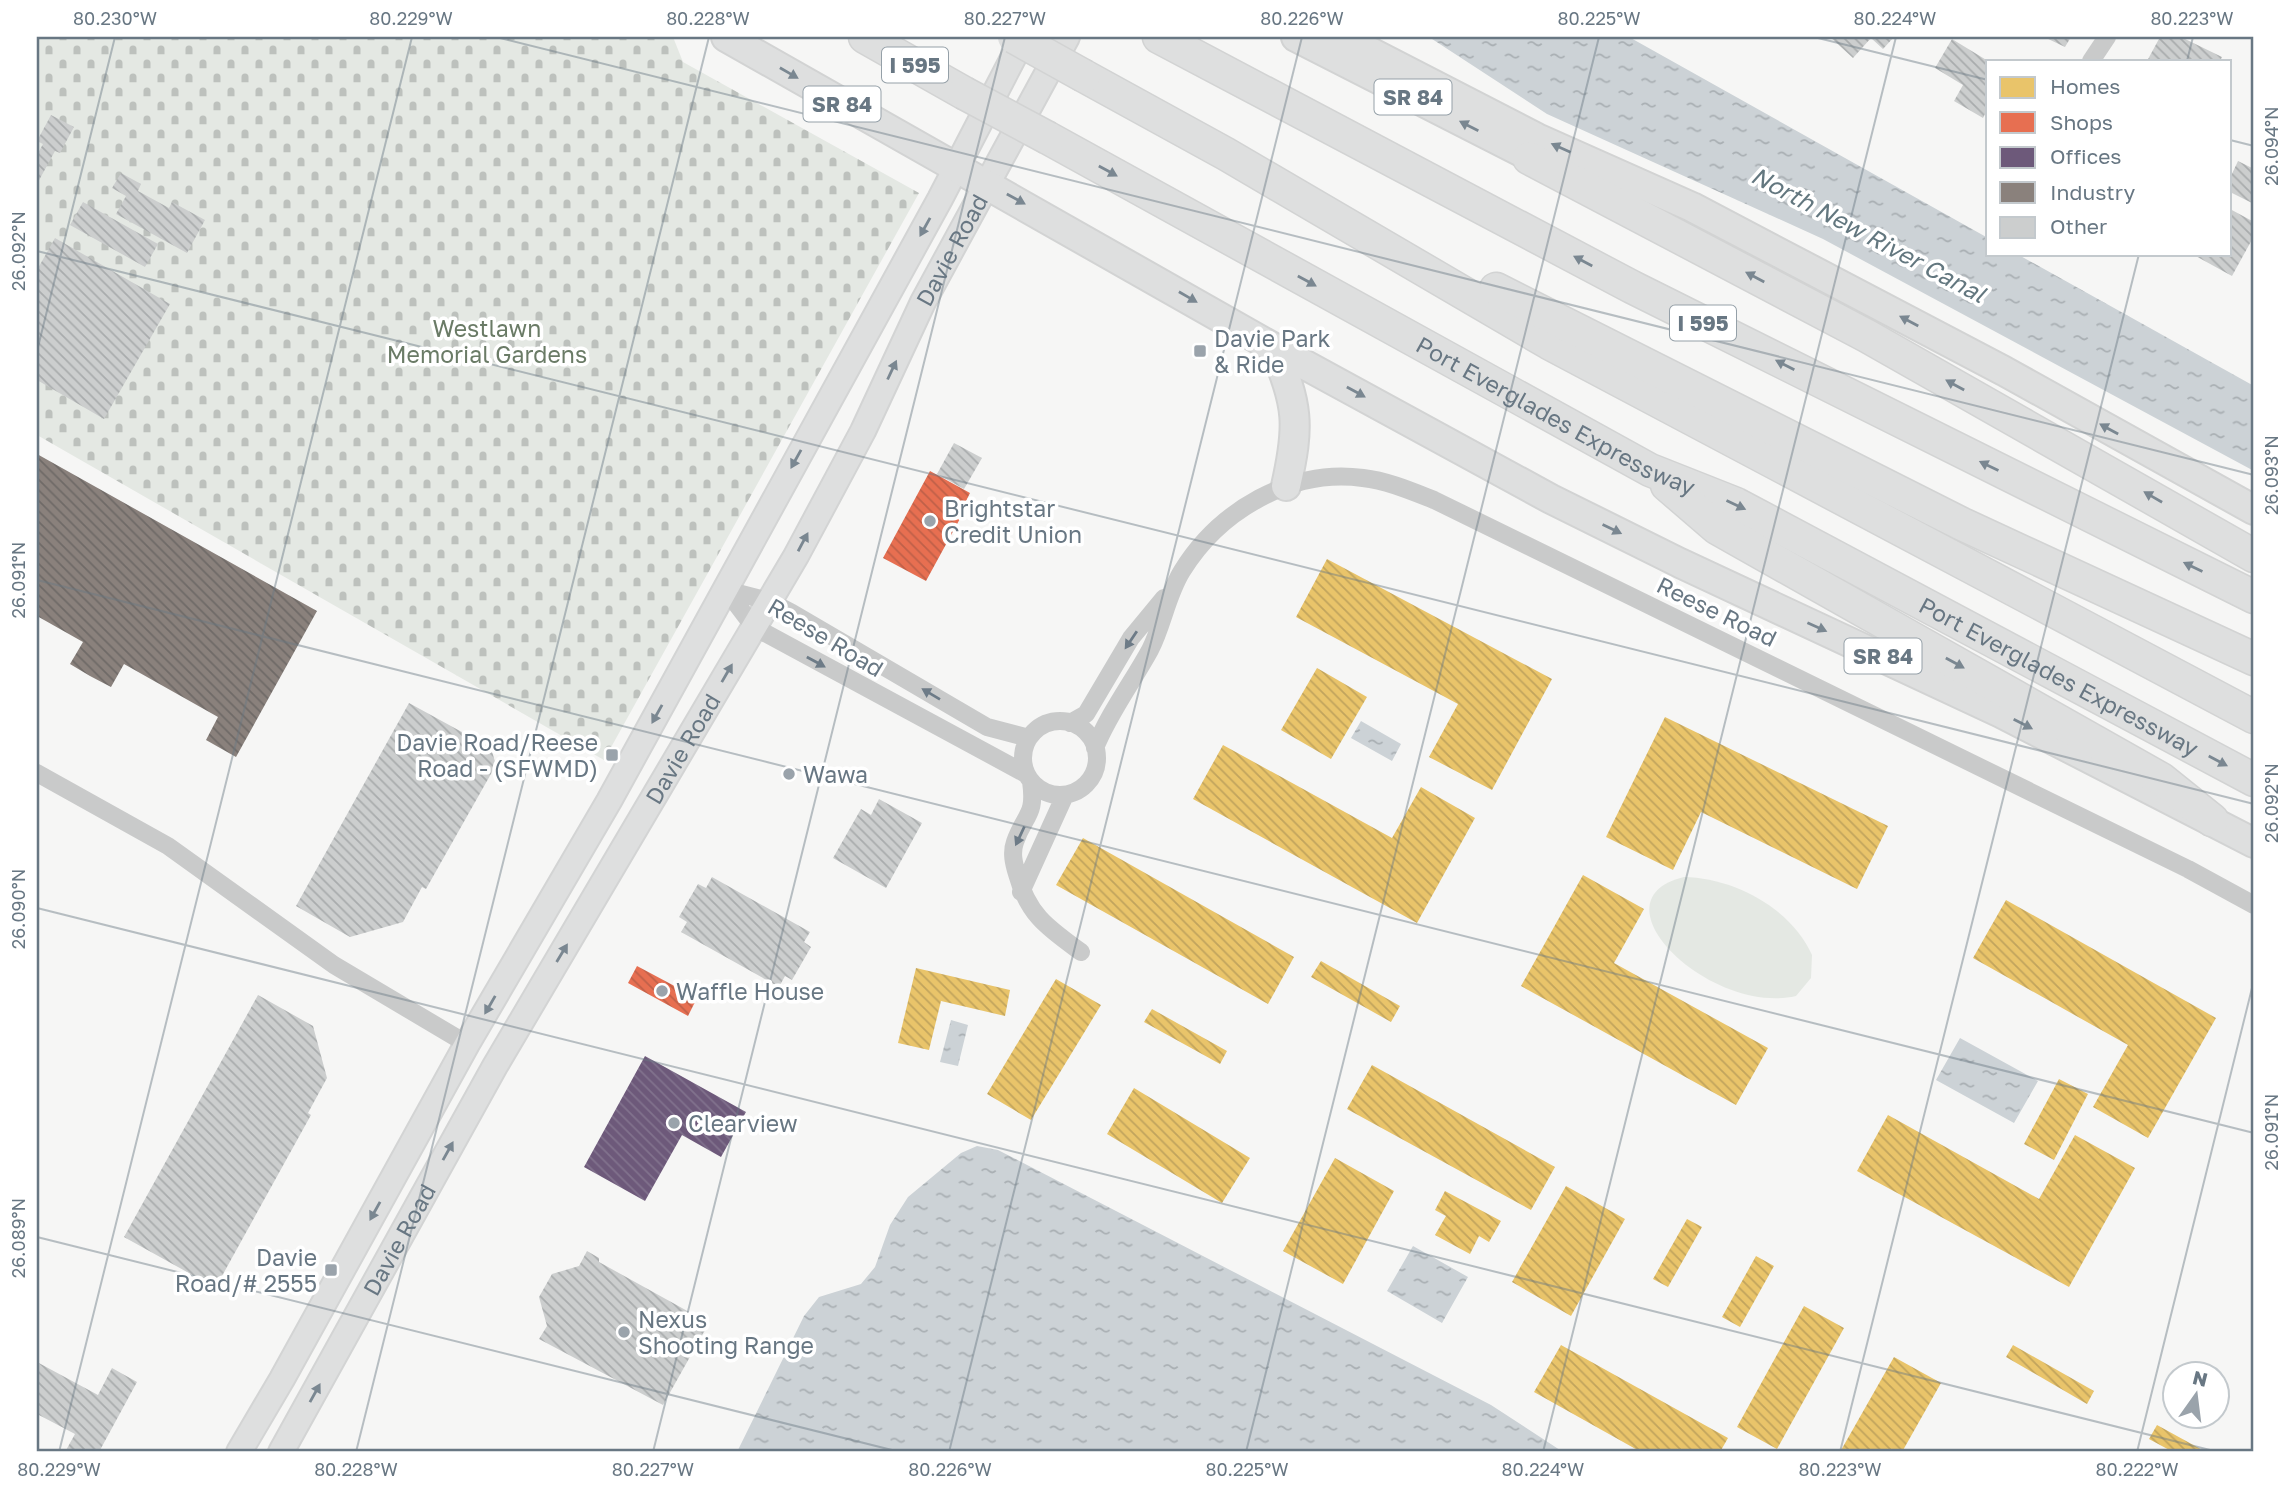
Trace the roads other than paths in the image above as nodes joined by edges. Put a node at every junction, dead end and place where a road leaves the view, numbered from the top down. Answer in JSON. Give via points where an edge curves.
{"nodes":[{"id":1,"x":726,"y":37,"type":"edge"},
{"id":2,"x":865,"y":37,"type":"edge"},
{"id":3,"x":1014,"y":37,"type":"edge"},
{"id":4,"x":1024,"y":37,"type":"edge"},
{"id":5,"x":1067,"y":37,"type":"edge"},
{"id":6,"x":1159,"y":37,"type":"edge"},
{"id":7,"x":1296,"y":37,"type":"edge"},
{"id":8,"x":1341,"y":37,"type":"edge"},
{"id":9,"x":2107,"y":37,"type":"edge"},
{"id":10,"x":2092,"y":60,"type":"edge"},
{"id":11,"x":1226,"y":154,"type":"junction"},
{"id":12,"x":1530,"y":158,"type":"junction"},
{"id":13,"x":956,"y":166,"type":"junction"},
{"id":14,"x":987,"y":183,"type":"junction"},
{"id":15,"x":1819,"y":276,"type":"junction"},
{"id":16,"x":1274,"y":348,"type":"junction"},
{"id":17,"x":1650,"y":470,"type":"junction"},
{"id":18,"x":1286,"y":486,"type":"junction"},
{"id":19,"x":2254,"y":510,"type":"edge"},
{"id":20,"x":2254,"y":556,"type":"edge"},
{"id":21,"x":1173,"y":587,"type":"junction"},
{"id":22,"x":726,"y":590,"type":"junction"},
{"id":23,"x":2254,"y":597,"type":"edge"},
{"id":24,"x":769,"y":601,"type":"junction"},
{"id":25,"x":754,"y":627,"type":"junction"},
{"id":26,"x":2254,"y":659,"type":"edge"},
{"id":27,"x":2249,"y":715,"type":"edge"},
{"id":28,"x":1070,"y":723,"type":"junction"},
{"id":29,"x":1029,"y":738,"type":"junction"},
{"id":30,"x":1096,"y":748,"type":"junction"},
{"id":31,"x":37,"y":773,"type":"edge"},
{"id":32,"x":1029,"y":778,"type":"junction"},
{"id":33,"x":2254,"y":780,"type":"edge"},
{"id":34,"x":1065,"y":795,"type":"junction"},
{"id":35,"x":2212,"y":820,"type":"junction"},
{"id":36,"x":2254,"y":843,"type":"edge"},
{"id":37,"x":1021,"y":892,"type":"junction"},
{"id":38,"x":2254,"y":905,"type":"edge"},
{"id":39,"x":1081,"y":952,"type":"dead end"},
{"id":40,"x":467,"y":1044,"type":"junction"},
{"id":41,"x":239,"y":1452,"type":"edge"},
{"id":42,"x":281,"y":1452,"type":"edge"}],
"edges":[{"from":1,"to":13,"type":"main road","number":"SR 84","one_way":true},
{"from":2,"to":17,"type":"highway","name":"Port Everglades Expressway","number":"I 595","one_way":true,"bridge":true},
{"from":3,"to":11,"type":"highway","bridge":true},
{"from":4,"to":13,"type":"main road","name":"Davie Road"},
{"from":5,"to":14,"type":"main road","name":"Davie Road"},
{"from":23,"to":6,"type":"highway","number":"I 595","one_way":true,"via":[[1632,287]]},
{"from":12,"to":7,"type":"main road","number":"SR 84","one_way":true},
{"from":15,"to":8,"type":"main road","one_way":true,"via":[[1692,207],[1524,132]]},
{"from":9,"to":10,"type":"street"},
{"from":11,"to":26,"type":"highway","via":[[1962,524]]},
{"from":11,"to":27,"type":"highway","via":[[1549,343]]},
{"from":12,"to":15,"type":"main road","number":"SR 84"},
{"from":20,"to":12,"type":"highway","one_way":true,"via":[[1867,335]]},
{"from":13,"to":14,"type":"main road","number":"SR 84"},
{"from":13,"to":22,"type":"main road","name":"Davie Road","one_way":true},
{"from":14,"to":16,"type":"main road","number":"SR 84","one_way":true},
{"from":24,"to":14,"type":"main road","name":"Davie Road","one_way":true,"via":[[863,431],[923,302]]},
{"from":19,"to":15,"type":"main road","number":"SR 84","one_way":true,"via":[[2004,371]]},
{"from":16,"to":18,"type":"main road","via":[[1292,392],[1296,419]]},
{"from":16,"to":35,"type":"main road","number":"SR 84","one_way":true,"via":[[1551,499],[2001,713],[2151,793]]},
{"from":17,"to":33,"type":"highway","name":"Port Everglades Expressway","number":"I 595","one_way":true,"via":[[1736,504]]},
{"from":17,"to":35,"type":"highway","one_way":true,"via":[[1717,528],[2161,779]]},
{"from":18,"to":21,"type":"street","name":"Reese Road","via":[[1236,513],[1210,534]]},
{"from":18,"to":38,"type":"street","name":"Reese Road","via":[[1322,477],[1361,478],[1394,484],[1434,500]]},
{"from":21,"to":28,"type":"street","name":"Reese Road","one_way":true,"via":[[1131,638],[1086,714]]},
{"from":21,"to":30,"type":"street","name":"Reese Road","via":[[1151,647]]},
{"from":22,"to":24,"type":"street","name":"Reese Road"},
{"from":22,"to":25,"type":"street","name":"Reese Road"},
{"from":22,"to":40,"type":"main road","name":"Davie Road","one_way":true},
{"from":24,"to":25,"type":"main road","name":"Davie Road"},
{"from":29,"to":24,"type":"street","name":"Reese Road","one_way":true,"via":[[987,727]]},
{"from":25,"to":32,"type":"street","name":"Reese Road","one_way":true},
{"from":42,"to":25,"type":"main road","name":"Davie Road","one_way":true,"via":[[495,1066]]},
{"from":28,"to":29,"type":"street","via":[[1047,724]]},
{"from":28,"to":30,"type":"street","via":[[1086,732]]},
{"from":29,"to":32,"type":"street","via":[[1023,755]]},
{"from":30,"to":34,"type":"street","via":[[1091,779]]},
{"from":31,"to":40,"type":"street","via":[[169,846],[334,965]]},
{"from":32,"to":34,"type":"street","via":[[1046,792]]},
{"from":32,"to":37,"type":"street","one_way":true,"via":[[1034,805],[1015,842],[1013,859]]},
{"from":34,"to":37,"type":"street"},
{"from":35,"to":36,"type":"main road","number":"SR 84"},
{"from":37,"to":39,"type":"street","via":[[1032,913]]},
{"from":40,"to":41,"type":"main road","name":"Davie Road","one_way":true}]}
